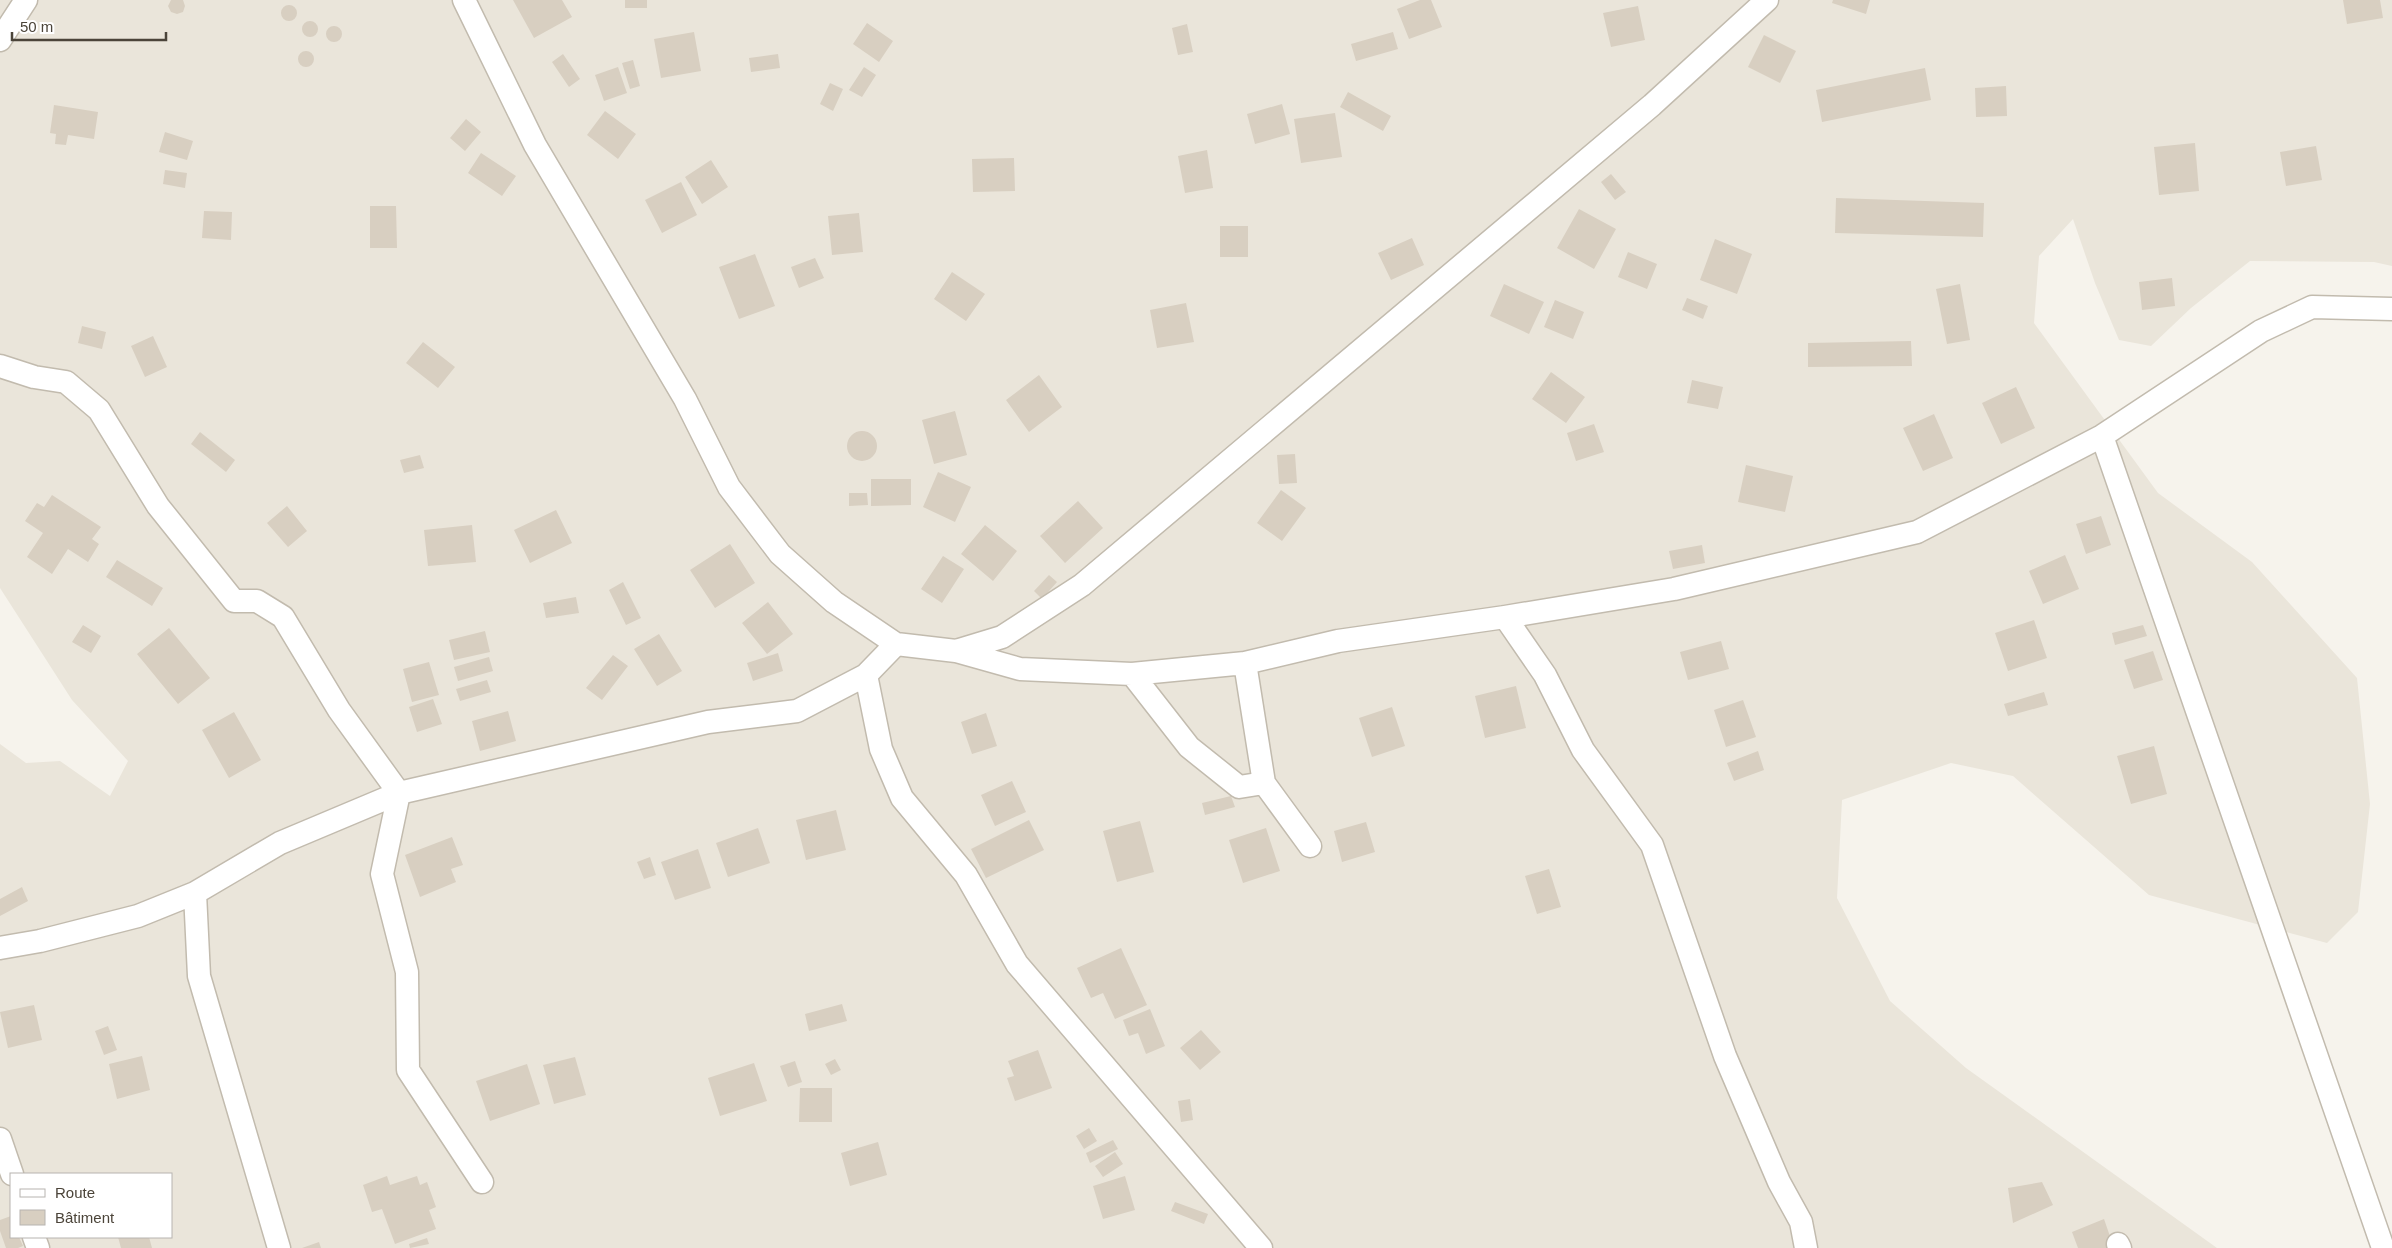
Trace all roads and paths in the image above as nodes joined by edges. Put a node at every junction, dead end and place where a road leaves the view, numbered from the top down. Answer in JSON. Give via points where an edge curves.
{"nodes":[{"id":1,"x":26,"y":0,"type":"edge"},
{"id":2,"x":464,"y":0,"type":"edge"},
{"id":3,"x":1767,"y":0,"type":"edge"},
{"id":4,"x":0,"y":40,"type":"edge"},
{"id":5,"x":2392,"y":309,"type":"edge"},
{"id":6,"x":0,"y":366,"type":"edge"},
{"id":7,"x":2102,"y":436,"type":"junction"},
{"id":8,"x":1505,"y":617,"type":"junction"},
{"id":9,"x":896,"y":644,"type":"junction"},
{"id":10,"x":956,"y":651,"type":"junction"},
{"id":11,"x":1245,"y":663,"type":"junction"},
{"id":12,"x":1132,"y":674,"type":"junction"},
{"id":13,"x":866,"y":675,"type":"junction"},
{"id":14,"x":1264,"y":783,"type":"junction"},
{"id":15,"x":399,"y":793,"type":"junction"},
{"id":16,"x":1310,"y":846,"type":"dead end"},
{"id":17,"x":196,"y":893,"type":"junction"},
{"id":18,"x":0,"y":948,"type":"edge"},
{"id":19,"x":0,"y":1139,"type":"edge"},
{"id":20,"x":12,"y":1173,"type":"edge"},
{"id":21,"x":482,"y":1182,"type":"dead end"},
{"id":22,"x":280,"y":1248,"type":"edge"},
{"id":23,"x":1261,"y":1248,"type":"edge"},
{"id":24,"x":1806,"y":1248,"type":"edge"},
{"id":25,"x":2383,"y":1248,"type":"edge"}],
"edges":[{"from":1,"to":4,"type":"street"},
{"from":2,"to":9,"type":"street","via":[[535,145],[685,399],[729,487],[780,554],[834,602]]},
{"from":3,"to":10,"type":"street","via":[[1652,105],[1082,585],[1002,637]]},
{"from":5,"to":7,"type":"street","via":[[2312,307],[2261,331]]},
{"from":6,"to":15,"type":"street","via":[[66,382],[99,410],[158,506],[234,601],[257,601],[283,617],[339,710]]},
{"from":7,"to":8,"type":"street","via":[[1917,532],[1674,589]]},
{"from":7,"to":25,"type":"street"},
{"from":8,"to":11,"type":"street","via":[[1338,641]]},
{"from":8,"to":24,"type":"street","via":[[1545,675],[1583,750],[1652,845],[1725,1056],[1779,1182],[1801,1222]]},
{"from":9,"to":10,"type":"street"},
{"from":9,"to":13,"type":"street"},
{"from":10,"to":12,"type":"street","via":[[1020,669]]},
{"from":11,"to":12,"type":"street"},
{"from":11,"to":14,"type":"street"},
{"from":12,"to":14,"type":"street","via":[[1189,747],[1240,787]]},
{"from":13,"to":15,"type":"street","via":[[797,711],[708,722]]},
{"from":13,"to":23,"type":"street","via":[[881,749],[902,798],[966,875],[1017,964]]},
{"from":14,"to":16,"type":"street"},
{"from":15,"to":17,"type":"street","via":[[280,843]]},
{"from":15,"to":21,"type":"street","via":[[382,874],[407,972],[408,1070]]},
{"from":17,"to":18,"type":"street","via":[[138,916]]},
{"from":17,"to":22,"type":"street","via":[[199,976]]},
{"from":19,"to":20,"type":"street"}]}
